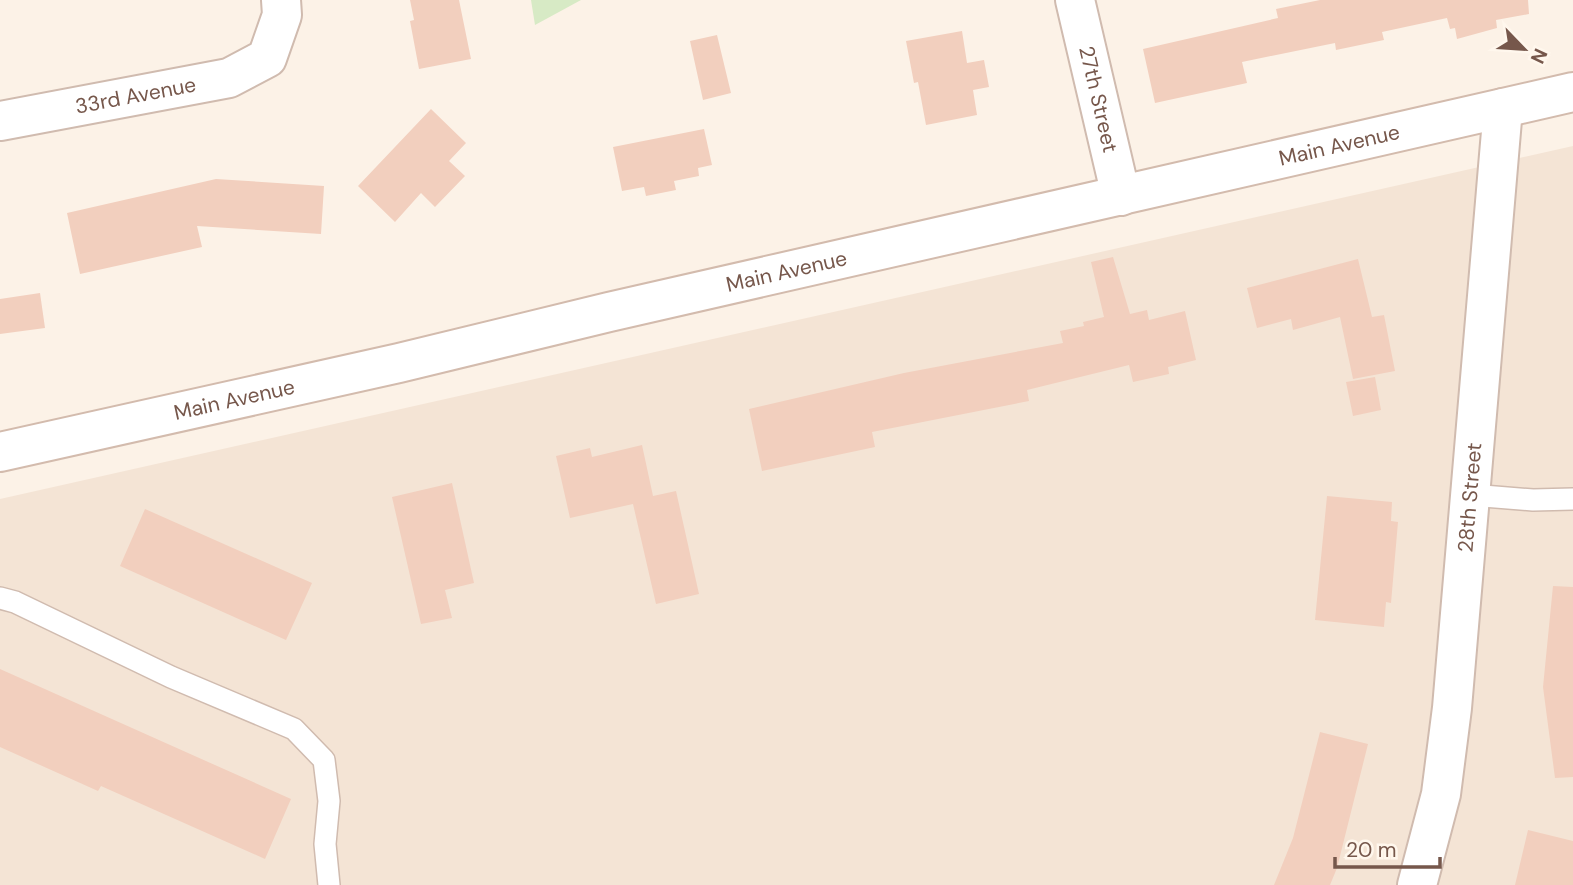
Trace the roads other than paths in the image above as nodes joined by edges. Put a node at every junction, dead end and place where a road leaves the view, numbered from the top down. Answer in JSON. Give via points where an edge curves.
{"nodes":[{"id":1,"x":281,"y":0,"type":"edge"},
{"id":2,"x":1075,"y":0,"type":"edge"},
{"id":3,"x":1573,"y":92,"type":"edge"},
{"id":4,"x":1503,"y":108,"type":"junction"},
{"id":5,"x":0,"y":121,"type":"edge"},
{"id":6,"x":1121,"y":196,"type":"junction"},
{"id":7,"x":0,"y":452,"type":"edge"},
{"id":8,"x":1471,"y":495,"type":"junction"},
{"id":9,"x":1573,"y":499,"type":"edge"},
{"id":10,"x":0,"y":597,"type":"edge"},
{"id":11,"x":329,"y":885,"type":"edge"},
{"id":12,"x":1417,"y":885,"type":"edge"}],
"edges":[{"from":1,"to":5,"type":"main road","name":"33rd Avenue","via":[[282,15],[267,58],[229,78]]},
{"from":2,"to":6,"type":"main road","name":"27th Street"},
{"from":3,"to":4,"type":"main road","name":"Main Avenue"},
{"from":4,"to":6,"type":"main road","name":"Main Avenue"},
{"from":4,"to":8,"type":"main road","name":"28th Street"},
{"from":6,"to":7,"type":"main road","name":"Main Avenue"},
{"from":8,"to":9,"type":"lane"},
{"from":8,"to":12,"type":"main road","name":"28th Street","via":[[1441,794]]},
{"from":10,"to":11,"type":"lane","via":[[294,729],[324,760]]}]}
